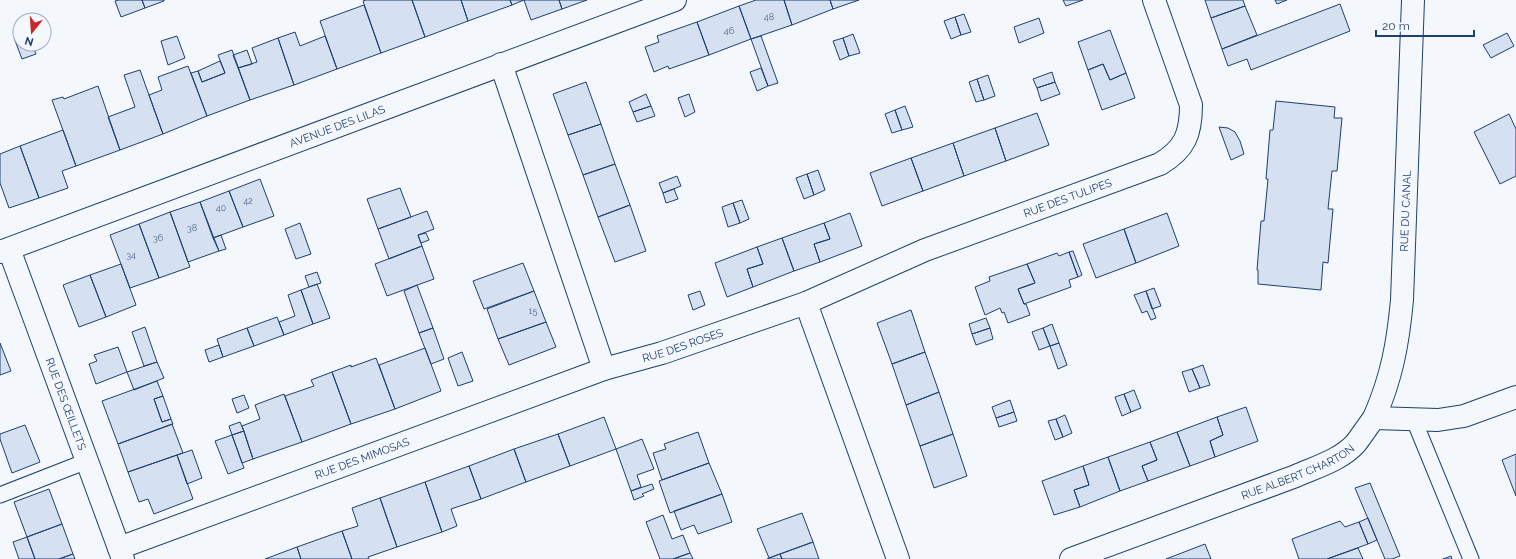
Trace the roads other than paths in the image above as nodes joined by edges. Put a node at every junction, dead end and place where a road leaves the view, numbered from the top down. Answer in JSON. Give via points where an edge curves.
{"nodes":[{"id":1,"x":676,"y":0,"type":"edge"},
{"id":2,"x":1154,"y":0,"type":"edge"},
{"id":3,"x":1413,"y":0,"type":"edge"},
{"id":4,"x":501,"y":64,"type":"junction"},
{"id":5,"x":4,"y":250,"type":"edge"},
{"id":6,"x":806,"y":302,"type":"junction"},
{"id":7,"x":604,"y":369,"type":"junction"},
{"id":8,"x":1516,"y":397,"type":"edge"},
{"id":9,"x":1374,"y":418,"type":"junction"},
{"id":10,"x":1414,"y":420,"type":"junction"},
{"id":11,"x":87,"y":461,"type":"junction"},
{"id":12,"x":0,"y":495,"type":"edge"},
{"id":13,"x":121,"y":553,"type":"edge"},
{"id":14,"x":898,"y":559,"type":"edge"},
{"id":15,"x":1071,"y":559,"type":"edge"},
{"id":16,"x":1471,"y":559,"type":"edge"}],
"edges":[{"from":1,"to":4,"type":"street","name":"AVENUE DES LILAS"},
{"from":2,"to":6,"type":"street","name":"RUE DES TULIPES","via":[[1191,105],[1188,132],[1174,156],[1160,164],[925,250]]},
{"from":3,"to":9,"type":"street","name":"RUE DU CANAL","via":[[1399,332],[1394,362]]},
{"from":4,"to":5,"type":"street","name":"AVENUE DES LILAS"},
{"from":4,"to":7,"type":"street"},
{"from":5,"to":11,"type":"street","name":"RUE DES ŒILLETS"},
{"from":6,"to":7,"type":"street","name":"RUE DES ROSES","via":[[662,353]]},
{"from":6,"to":14,"type":"street"},
{"from":7,"to":13,"type":"street","name":"RUE DES MIMOSAS"},
{"from":8,"to":10,"type":"street","via":[[1464,416]]},
{"from":9,"to":10,"type":"street"},
{"from":9,"to":15,"type":"street","name":"RUE ALBERT CHARTON","via":[[1356,443],[1323,464]]},
{"from":10,"to":16,"type":"lane"},
{"from":11,"to":12,"type":"lane"},
{"from":11,"to":13,"type":"street","name":"RUE DES ŒILLETS"}]}
